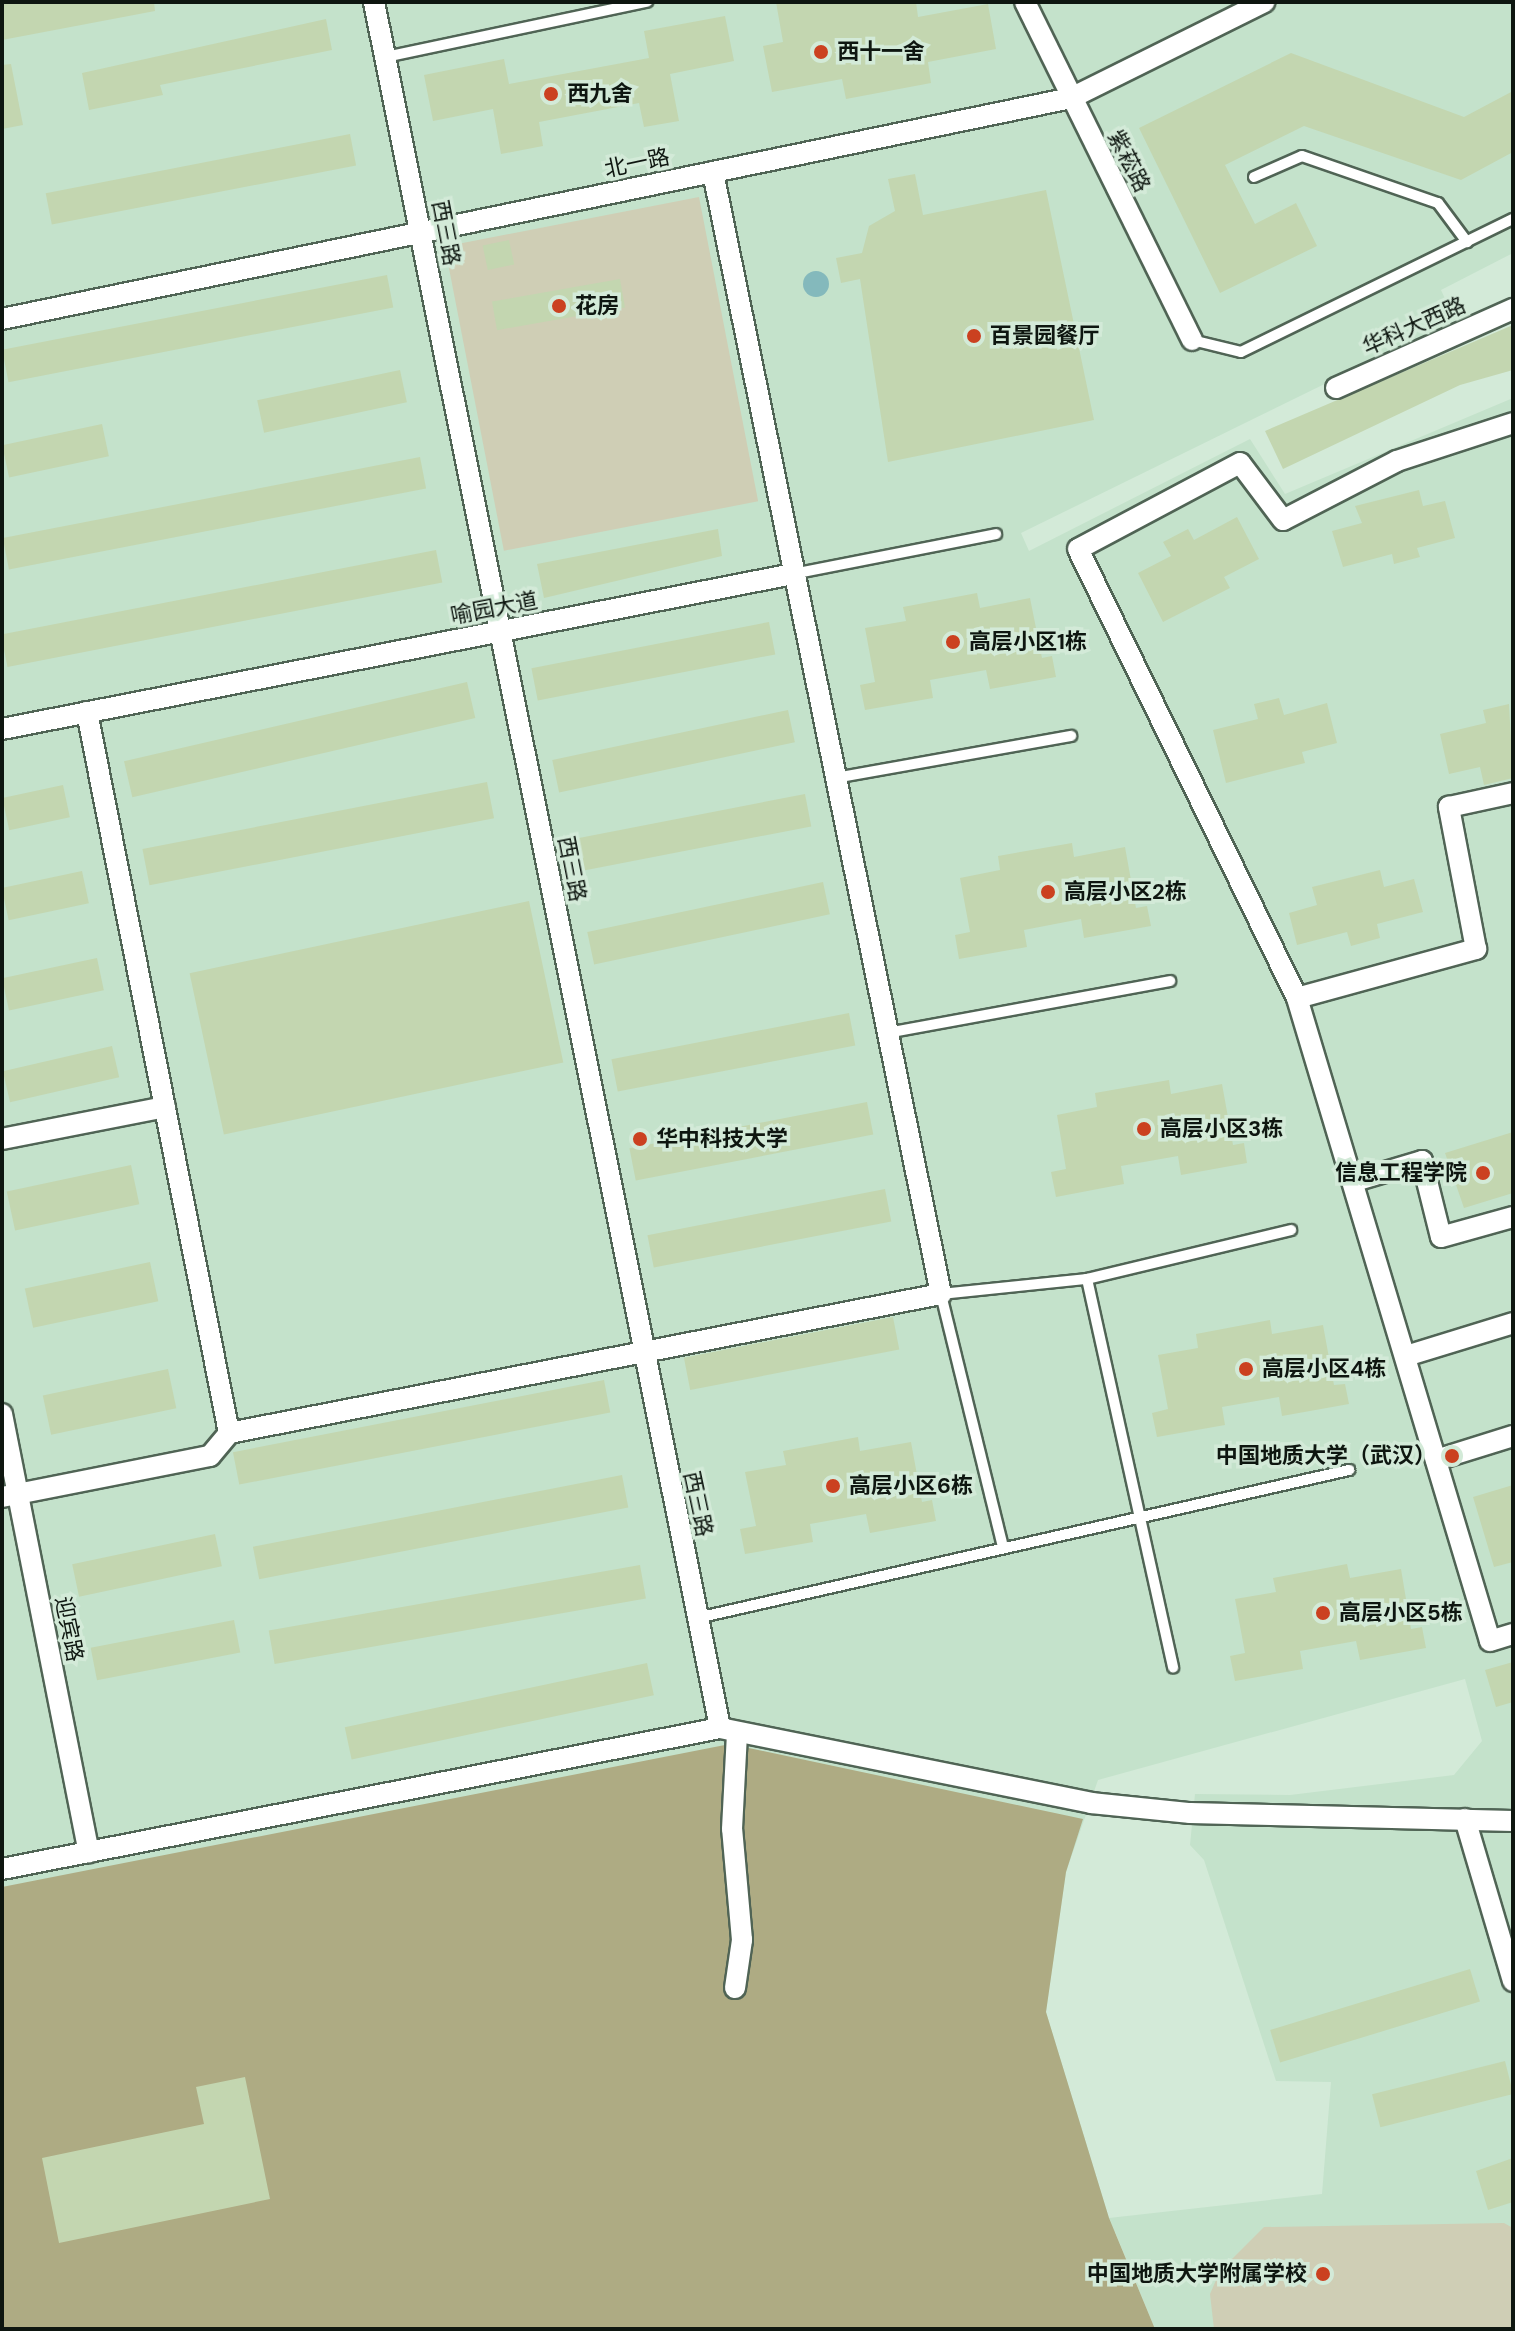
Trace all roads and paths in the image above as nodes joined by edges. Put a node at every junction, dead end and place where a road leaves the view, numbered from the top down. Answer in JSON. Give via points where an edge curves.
{"nodes":[{"id":1,"x":374,"y":2,"type":"edge"},
{"id":2,"x":647,"y":2,"type":"edge"},
{"id":3,"x":1025,"y":2,"type":"edge"},
{"id":4,"x":1264,"y":2,"type":"edge"},
{"id":5,"x":385,"y":57,"type":"junction"},
{"id":6,"x":1071,"y":98,"type":"junction"},
{"id":7,"x":713,"y":172,"type":"junction"},
{"id":8,"x":1254,"y":177,"type":"dead end"},
{"id":9,"x":1513,"y":219,"type":"edge"},
{"id":10,"x":422,"y":232,"type":"junction"},
{"id":11,"x":1467,"y":242,"type":"junction"},
{"id":12,"x":1513,"y":309,"type":"edge"},
{"id":13,"x":2,"y":319,"type":"edge"},
{"id":14,"x":1192,"y":340,"type":"joint"},
{"id":15,"x":1336,"y":388,"type":"dead end"},
{"id":16,"x":1513,"y":423,"type":"edge"},
{"id":17,"x":996,"y":534,"type":"dead end"},
{"id":18,"x":793,"y":574,"type":"junction"},
{"id":19,"x":500,"y":631,"type":"junction"},
{"id":20,"x":87,"y":712,"type":"junction"},
{"id":21,"x":2,"y":729,"type":"edge"},
{"id":22,"x":1071,"y":736,"type":"dead end"},
{"id":23,"x":835,"y":778,"type":"junction"},
{"id":24,"x":1513,"y":793,"type":"edge"},
{"id":25,"x":1170,"y":981,"type":"dead end"},
{"id":26,"x":1297,"y":998,"type":"junction"},
{"id":27,"x":887,"y":1033,"type":"junction"},
{"id":28,"x":165,"y":1107,"type":"junction"},
{"id":29,"x":2,"y":1139,"type":"edge"},
{"id":30,"x":1355,"y":1181,"type":"junction"},
{"id":31,"x":1513,"y":1217,"type":"edge"},
{"id":32,"x":1291,"y":1230,"type":"dead end"},
{"id":33,"x":1087,"y":1279,"type":"junction"},
{"id":34,"x":941,"y":1294,"type":"junction"},
{"id":35,"x":1513,"y":1323,"type":"edge"},
{"id":36,"x":642,"y":1352,"type":"junction"},
{"id":37,"x":1406,"y":1356,"type":"junction"},
{"id":38,"x":2,"y":1414,"type":"edge"},
{"id":39,"x":229,"y":1433,"type":"junction"},
{"id":40,"x":1513,"y":1436,"type":"edge"},
{"id":41,"x":1436,"y":1460,"type":"junction"},
{"id":42,"x":1349,"y":1470,"type":"dead end"},
{"id":43,"x":10,"y":1496,"type":"edge"},
{"id":44,"x":1138,"y":1518,"type":"junction"},
{"id":45,"x":1003,"y":1547,"type":"junction"},
{"id":46,"x":697,"y":1618,"type":"junction"},
{"id":47,"x":1513,"y":1634,"type":"edge"},
{"id":48,"x":1173,"y":1668,"type":"dead end"},
{"id":49,"x":728,"y":1731,"type":"junction"},
{"id":50,"x":1465,"y":1819,"type":"junction"},
{"id":51,"x":1513,"y":1821,"type":"edge"},
{"id":52,"x":89,"y":1852,"type":"junction"},
{"id":53,"x":2,"y":1869,"type":"edge"},
{"id":54,"x":1513,"y":1981,"type":"edge"},
{"id":55,"x":735,"y":1988,"type":"dead end"}],
"edges":[{"from":1,"to":5,"type":"street","name":"西三路"},
{"from":2,"to":5,"type":"lane"},
{"from":3,"to":6,"type":"street","name":"紫菘路"},
{"from":4,"to":6,"type":"street","name":"北一路"},
{"from":5,"to":10,"type":"street","name":"西三路"},
{"from":6,"to":7,"type":"street","name":"北一路"},
{"from":6,"to":14,"type":"street","name":"紫菘路"},
{"from":7,"to":10,"type":"street","name":"北一路"},
{"from":7,"to":18,"type":"street"},
{"from":8,"to":11,"type":"lane","via":[[1302,156],[1438,203]]},
{"from":9,"to":11,"type":"lane"},
{"from":10,"to":13,"type":"street","name":"北一路"},
{"from":10,"to":19,"type":"street","name":"西三路"},
{"from":11,"to":14,"type":"lane","via":[[1241,352]]},
{"from":12,"to":15,"type":"street","name":"华科大西路"},
{"from":16,"to":26,"type":"street","via":[[1397,461],[1283,520],[1240,463],[1078,549]]},
{"from":17,"to":18,"type":"lane","name":"喻园大道"},
{"from":18,"to":19,"type":"street","name":"喻园大道"},
{"from":18,"to":23,"type":"street"},
{"from":19,"to":20,"type":"street","name":"喻园大道"},
{"from":19,"to":36,"type":"street","name":"西三路"},
{"from":20,"to":21,"type":"street","name":"喻园大道"},
{"from":20,"to":28,"type":"street"},
{"from":22,"to":23,"type":"lane"},
{"from":23,"to":27,"type":"street"},
{"from":24,"to":26,"type":"street","via":[[1449,807],[1476,949]]},
{"from":25,"to":27,"type":"lane"},
{"from":26,"to":30,"type":"street"},
{"from":27,"to":34,"type":"street"},
{"from":28,"to":29,"type":"street"},
{"from":28,"to":39,"type":"street"},
{"from":30,"to":31,"type":"street","via":[[1422,1161],[1441,1237]]},
{"from":30,"to":37,"type":"street"},
{"from":32,"to":33,"type":"lane"},
{"from":33,"to":34,"type":"lane"},
{"from":33,"to":44,"type":"lane"},
{"from":34,"to":36,"type":"street"},
{"from":34,"to":45,"type":"lane"},
{"from":35,"to":37,"type":"street"},
{"from":36,"to":39,"type":"street"},
{"from":36,"to":46,"type":"street","name":"西三路"},
{"from":37,"to":41,"type":"street"},
{"from":38,"to":43,"type":"street","name":"迎宾路"},
{"from":39,"to":43,"type":"street","via":[[210,1456]]},
{"from":40,"to":41,"type":"street"},
{"from":41,"to":47,"type":"street","via":[[1490,1641]]},
{"from":42,"to":44,"type":"lane"},
{"from":43,"to":52,"type":"street","name":"迎宾路"},
{"from":44,"to":45,"type":"lane"},
{"from":44,"to":48,"type":"lane"},
{"from":45,"to":46,"type":"lane"},
{"from":46,"to":49,"type":"street","name":"西三路"},
{"from":49,"to":50,"type":"street","via":[[1091,1803],[1190,1813]]},
{"from":49,"to":52,"type":"street"},
{"from":49,"to":55,"type":"street","name":"西三路","via":[[742,1940]]},
{"from":50,"to":51,"type":"street"},
{"from":50,"to":54,"type":"street"},
{"from":52,"to":53,"type":"street"}]}
